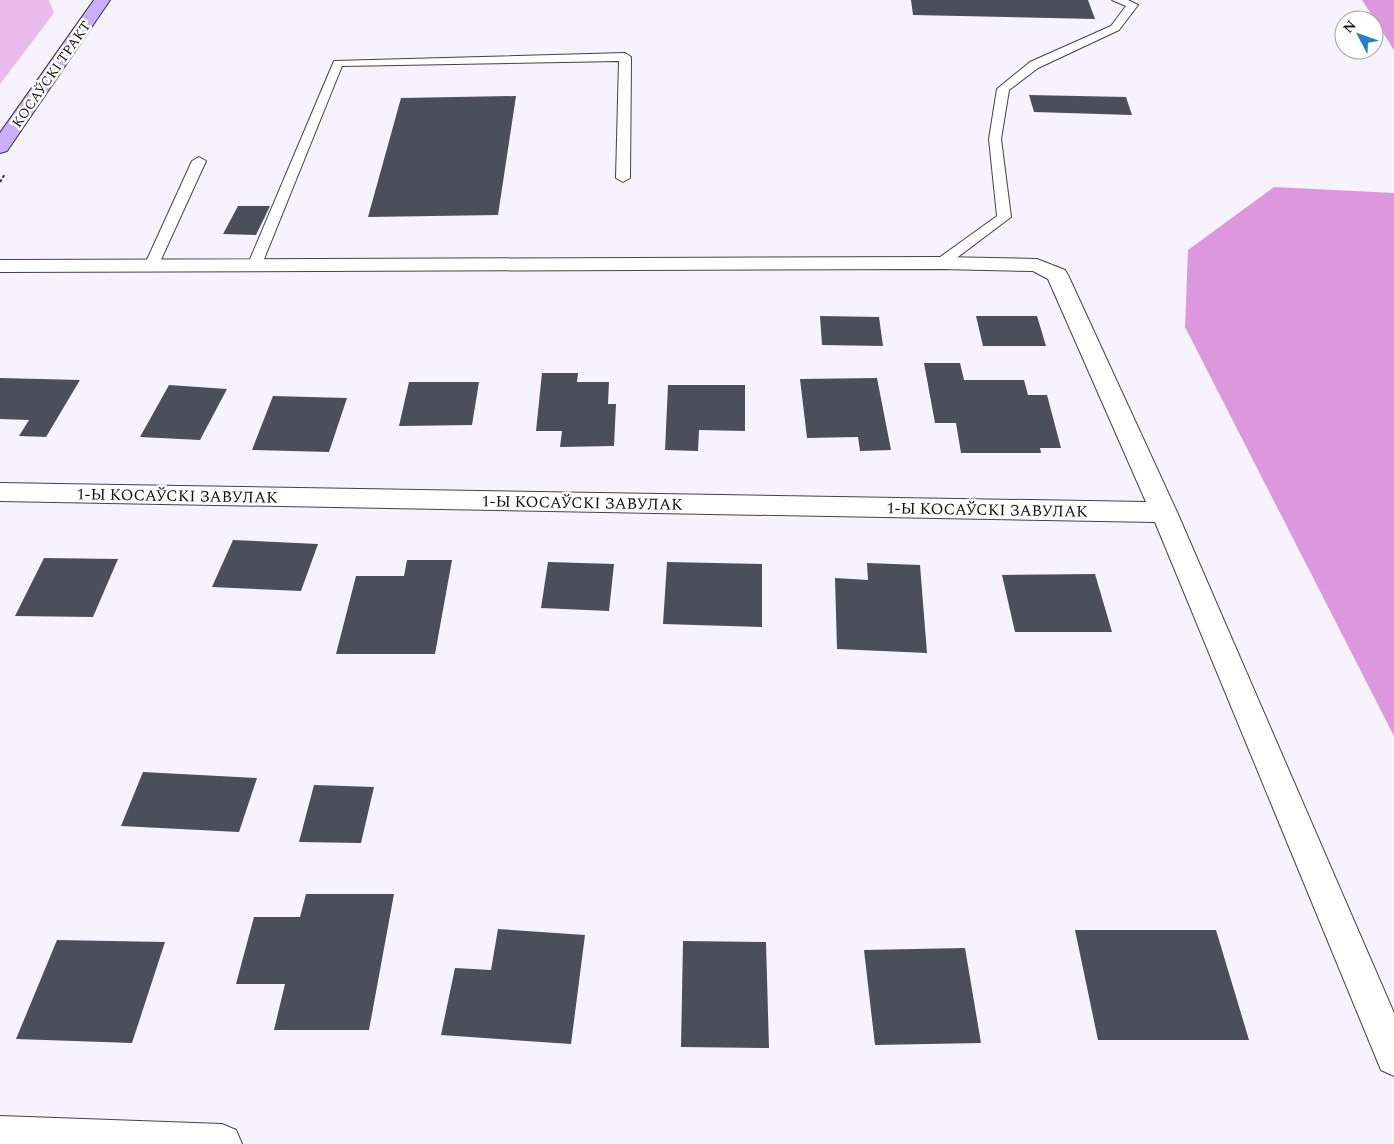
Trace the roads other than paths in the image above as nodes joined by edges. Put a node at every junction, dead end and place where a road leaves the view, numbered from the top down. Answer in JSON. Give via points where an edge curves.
{"nodes":[{"id":1,"x":102,"y":0,"type":"edge"},
{"id":2,"x":1117,"y":0,"type":"edge"},
{"id":3,"x":0,"y":147,"type":"edge"},
{"id":4,"x":199,"y":161,"type":"dead end"},
{"id":5,"x":623,"y":178,"type":"dead end"},
{"id":6,"x":941,"y":262,"type":"junction"},
{"id":7,"x":152,"y":264,"type":"junction"},
{"id":8,"x":256,"y":264,"type":"junction"},
{"id":9,"x":0,"y":266,"type":"edge"},
{"id":10,"x":0,"y":492,"type":"edge"},
{"id":11,"x":1164,"y":512,"type":"junction"},
{"id":12,"x":1394,"y":1056,"type":"edge"},
{"id":13,"x":0,"y":1135,"type":"edge"},
{"id":14,"x":222,"y":1144,"type":"edge"}],
"edges":[{"from":1,"to":3,"type":"main road","name":"КОСАЎСКІ ТРАКТ"},
{"from":2,"to":6,"type":"lane","via":[[1133,5],[1115,28],[1034,65],[1003,89],[995,139],[1004,217]]},
{"from":4,"to":7,"type":"lane"},
{"from":5,"to":8,"type":"lane","via":[[625,57],[338,63]]},
{"from":6,"to":8,"type":"street"},
{"from":6,"to":11,"type":"street","via":[[1037,265],[1057,275]]},
{"from":7,"to":8,"type":"street"},
{"from":7,"to":9,"type":"street"},
{"from":10,"to":11,"type":"street","name":"1-Ы КОСАЎСКІ ЗАВУЛАК"},
{"from":11,"to":12,"type":"street"},
{"from":13,"to":14,"type":"street"}]}
